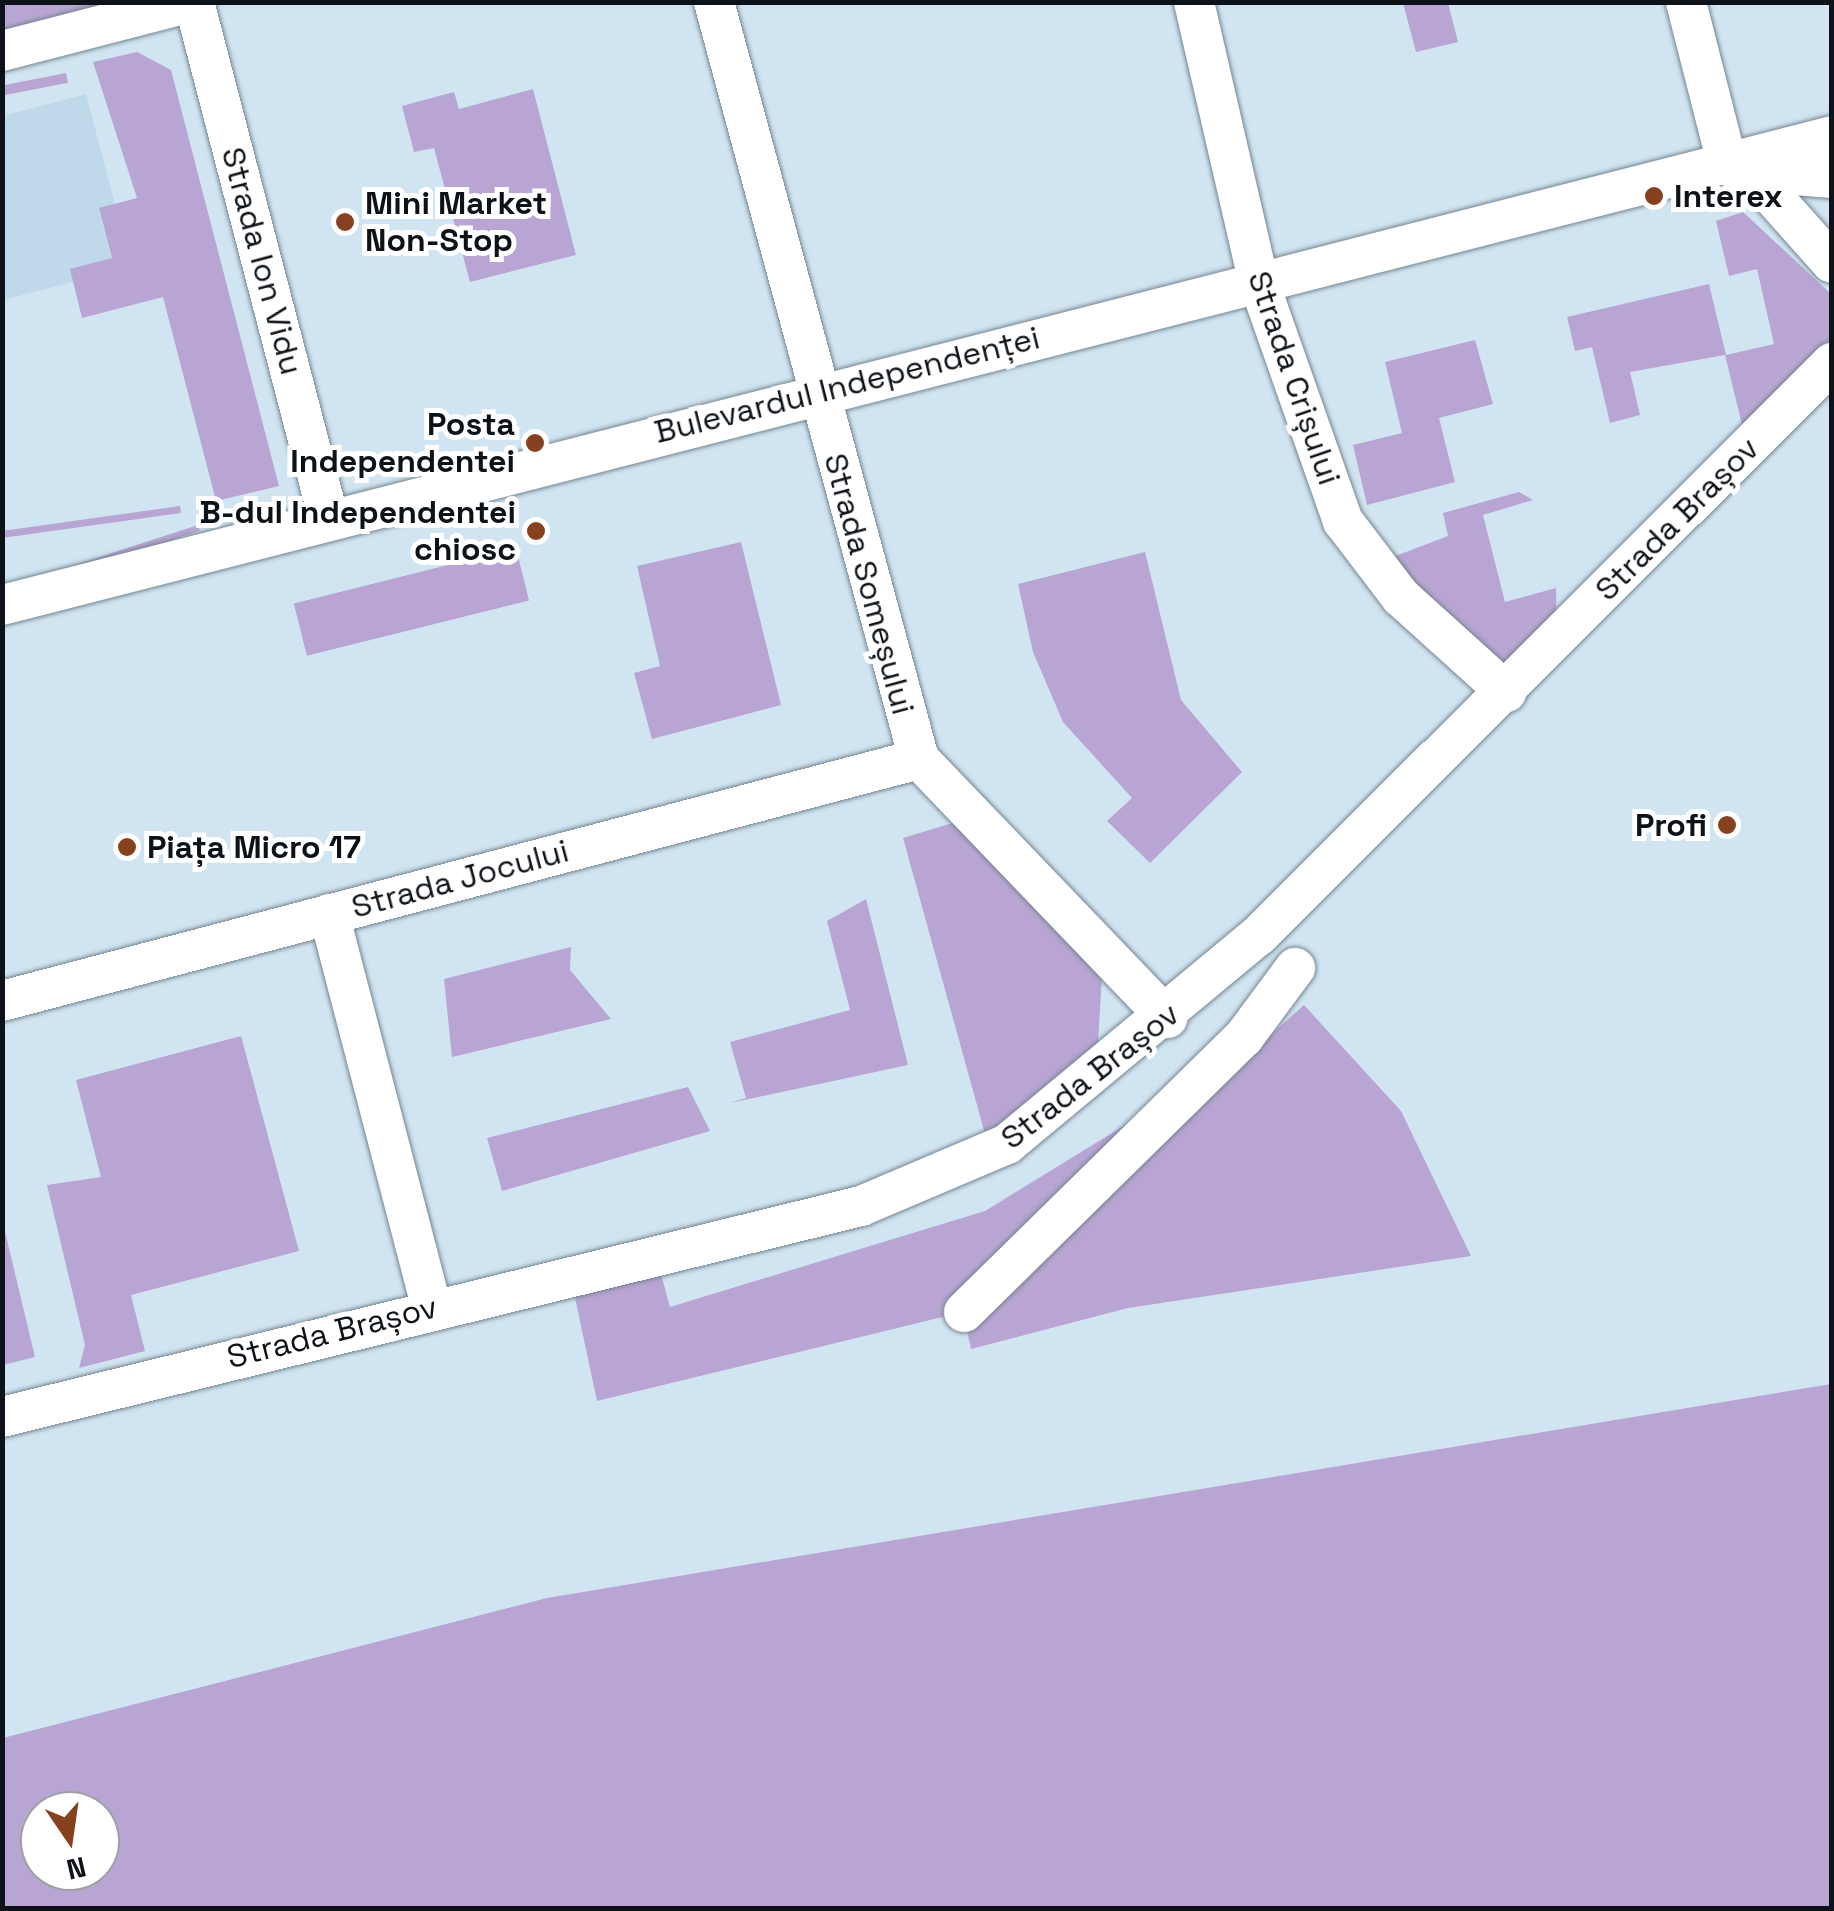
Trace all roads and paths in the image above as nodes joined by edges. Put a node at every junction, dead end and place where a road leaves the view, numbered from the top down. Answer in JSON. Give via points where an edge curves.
{"nodes":[{"id":1,"x":193,"y":2,"type":"edge"},
{"id":2,"x":714,"y":2,"type":"edge"},
{"id":3,"x":1194,"y":2,"type":"edge"},
{"id":4,"x":1686,"y":2,"type":"edge"},
{"id":5,"x":2,"y":50,"type":"edge"},
{"id":6,"x":1832,"y":136,"type":"edge"},
{"id":7,"x":1723,"y":165,"type":"junction"},
{"id":8,"x":1832,"y":178,"type":"edge"},
{"id":9,"x":1832,"y":263,"type":"edge"},
{"id":10,"x":1258,"y":280,"type":"junction"},
{"id":11,"x":1832,"y":363,"type":"edge"},
{"id":12,"x":819,"y":392,"type":"junction"},
{"id":13,"x":329,"y":520,"type":"junction"},
{"id":14,"x":2,"y":606,"type":"edge"},
{"id":15,"x":1506,"y":692,"type":"junction"},
{"id":16,"x":919,"y":759,"type":"junction"},
{"id":17,"x":328,"y":914,"type":"junction"},
{"id":18,"x":1295,"y":968,"type":"dead end"},
{"id":19,"x":2,"y":1000,"type":"edge"},
{"id":20,"x":1167,"y":1018,"type":"junction"},
{"id":21,"x":431,"y":1306,"type":"junction"},
{"id":22,"x":964,"y":1312,"type":"dead end"},
{"id":23,"x":2,"y":1417,"type":"edge"}],
"edges":[{"from":1,"to":5,"type":"street"},
{"from":1,"to":13,"type":"street","name":"Strada Ion Vidu"},
{"from":2,"to":12,"type":"street","name":"Strada Someșului"},
{"from":3,"to":10,"type":"street","name":"Strada Crișului"},
{"from":4,"to":7,"type":"street"},
{"from":6,"to":7,"type":"street","name":"Bulevardul Independenței"},
{"from":7,"to":8,"type":"street","name":"Bulevardul Independenței"},
{"from":7,"to":9,"type":"street"},
{"from":7,"to":10,"type":"street","name":"Bulevardul Independenței"},
{"from":10,"to":12,"type":"street","name":"Bulevardul Independenței"},
{"from":10,"to":15,"type":"street","name":"Strada Crișului","via":[[1349,535],[1402,597]]},
{"from":11,"to":15,"type":"street","name":"Strada Brașov"},
{"from":12,"to":13,"type":"street","name":"Bulevardul Independenței"},
{"from":12,"to":16,"type":"street","name":"Strada Someșului"},
{"from":13,"to":14,"type":"street","name":"Bulevardul Independenței"},
{"from":15,"to":20,"type":"street","name":"Strada Brașov"},
{"from":16,"to":17,"type":"street","name":"Strada Jocului"},
{"from":16,"to":20,"type":"street","name":"Strada Someșului"},
{"from":17,"to":19,"type":"street","name":"Strada Jocului"},
{"from":17,"to":21,"type":"street"},
{"from":18,"to":22,"type":"street","via":[[1244,1038]]},
{"from":20,"to":21,"type":"street","name":"Strada Brașov","via":[[1007,1144],[943,1176],[861,1206]]},
{"from":21,"to":23,"type":"street","name":"Strada Brașov"}]}
